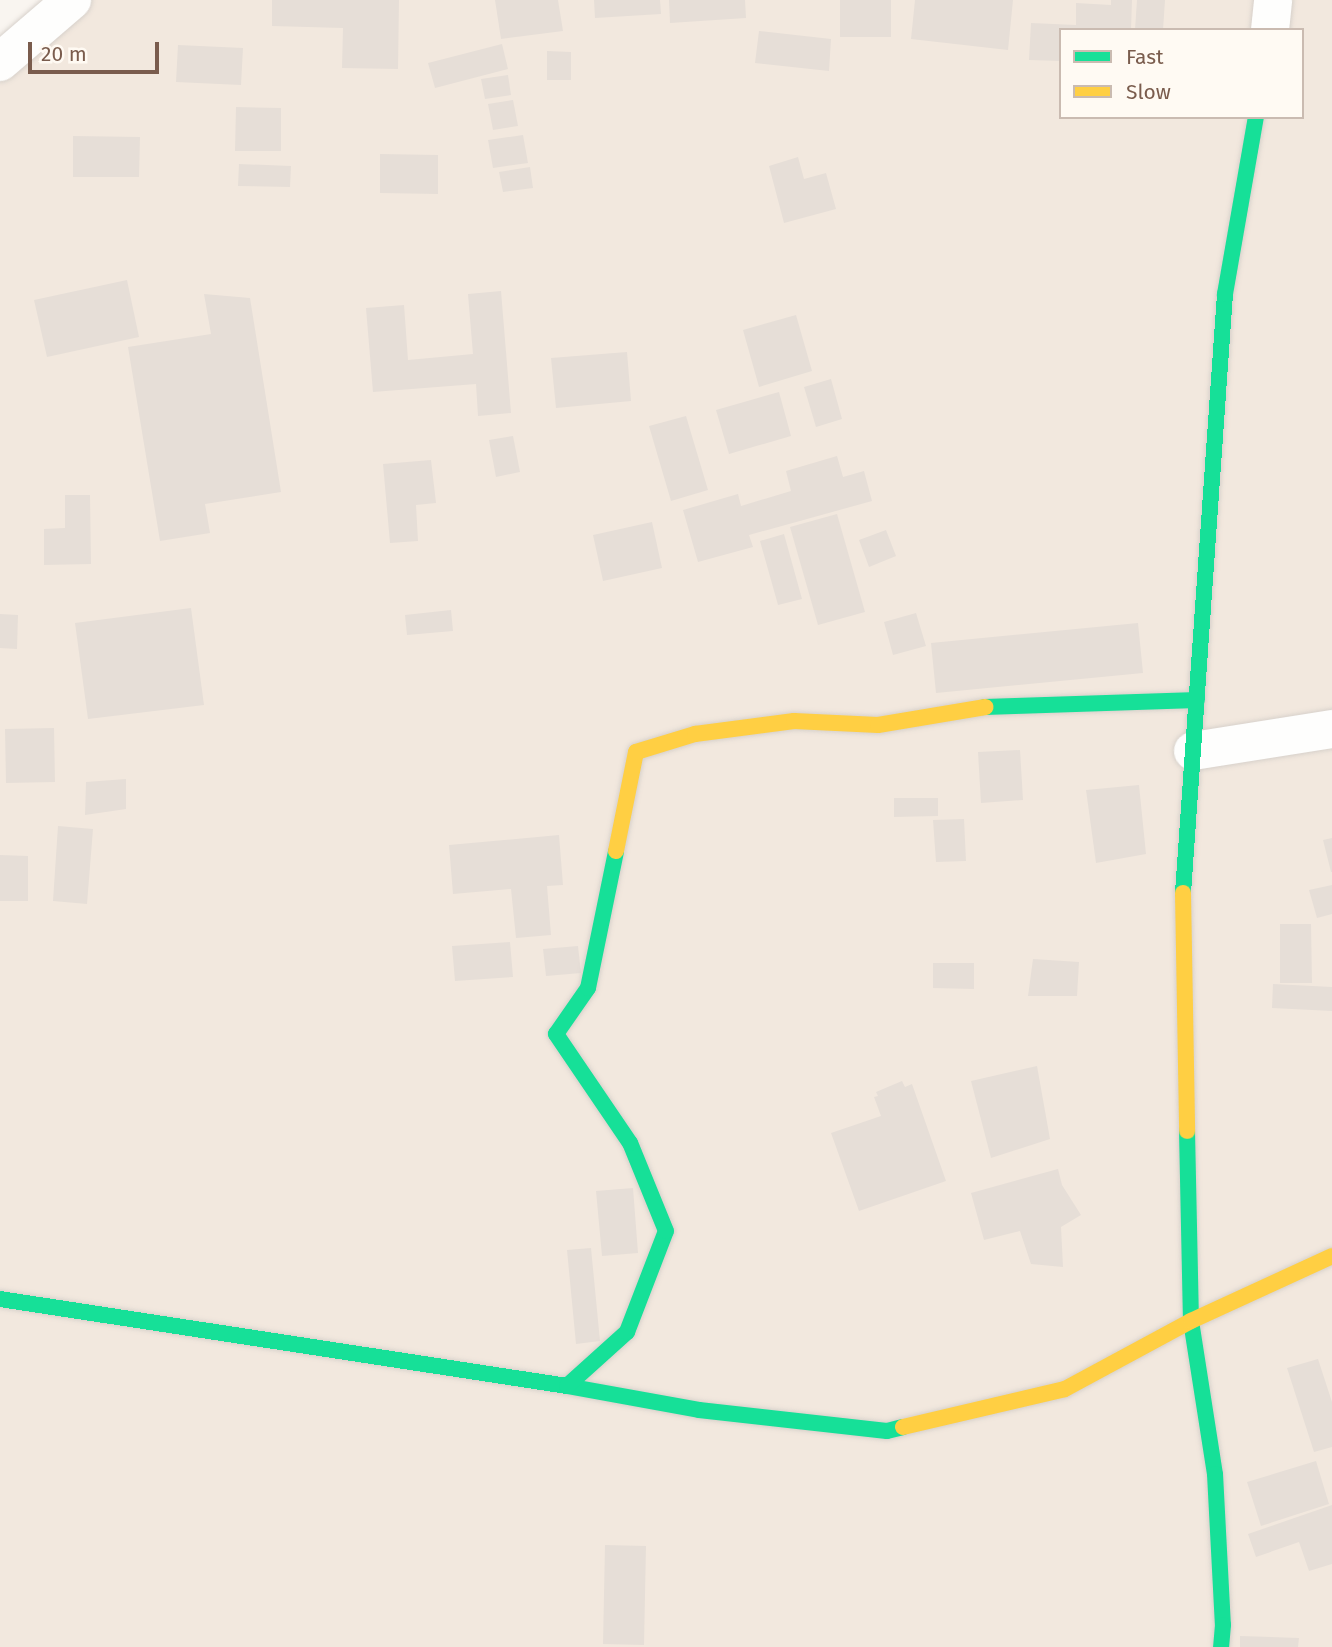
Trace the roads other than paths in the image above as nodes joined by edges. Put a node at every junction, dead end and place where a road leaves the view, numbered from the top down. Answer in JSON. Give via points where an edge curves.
{"nodes":[{"id":1,"x":72,"y":0,"type":"edge"},
{"id":2,"x":1273,"y":0,"type":"edge"},
{"id":3,"x":1270,"y":28,"type":"edge"},
{"id":4,"x":0,"y":62,"type":"edge"},
{"id":5,"x":1256,"y":119,"type":"edge"},
{"id":6,"x":1196,"y":700,"type":"junction"},
{"id":7,"x":1332,"y":729,"type":"edge"},
{"id":8,"x":1193,"y":751,"type":"junction"},
{"id":9,"x":1332,"y":1256,"type":"edge"},
{"id":10,"x":0,"y":1299,"type":"edge"},
{"id":11,"x":1191,"y":1321,"type":"junction"},
{"id":12,"x":567,"y":1386,"type":"junction"},
{"id":13,"x":1221,"y":1647,"type":"edge"}],
"edges":[{"from":1,"to":4,"type":"street"},
{"from":2,"to":3,"type":"street"},
{"from":5,"to":6,"type":"street","via":[[1225,294]]},
{"from":6,"to":8,"type":"street"},
{"from":6,"to":12,"type":"street","via":[[974,708],[878,725],[794,721],[695,734],[636,752],[588,988],[556,1034],[630,1143],[666,1231],[627,1332]]},
{"from":7,"to":8,"type":"street"},
{"from":8,"to":11,"type":"street","via":[[1183,898]]},
{"from":9,"to":11,"type":"street"},
{"from":10,"to":12,"type":"street"},
{"from":11,"to":12,"type":"street","via":[[1065,1388],[887,1431],[699,1410]]},
{"from":11,"to":13,"type":"street","via":[[1215,1474]]}]}
